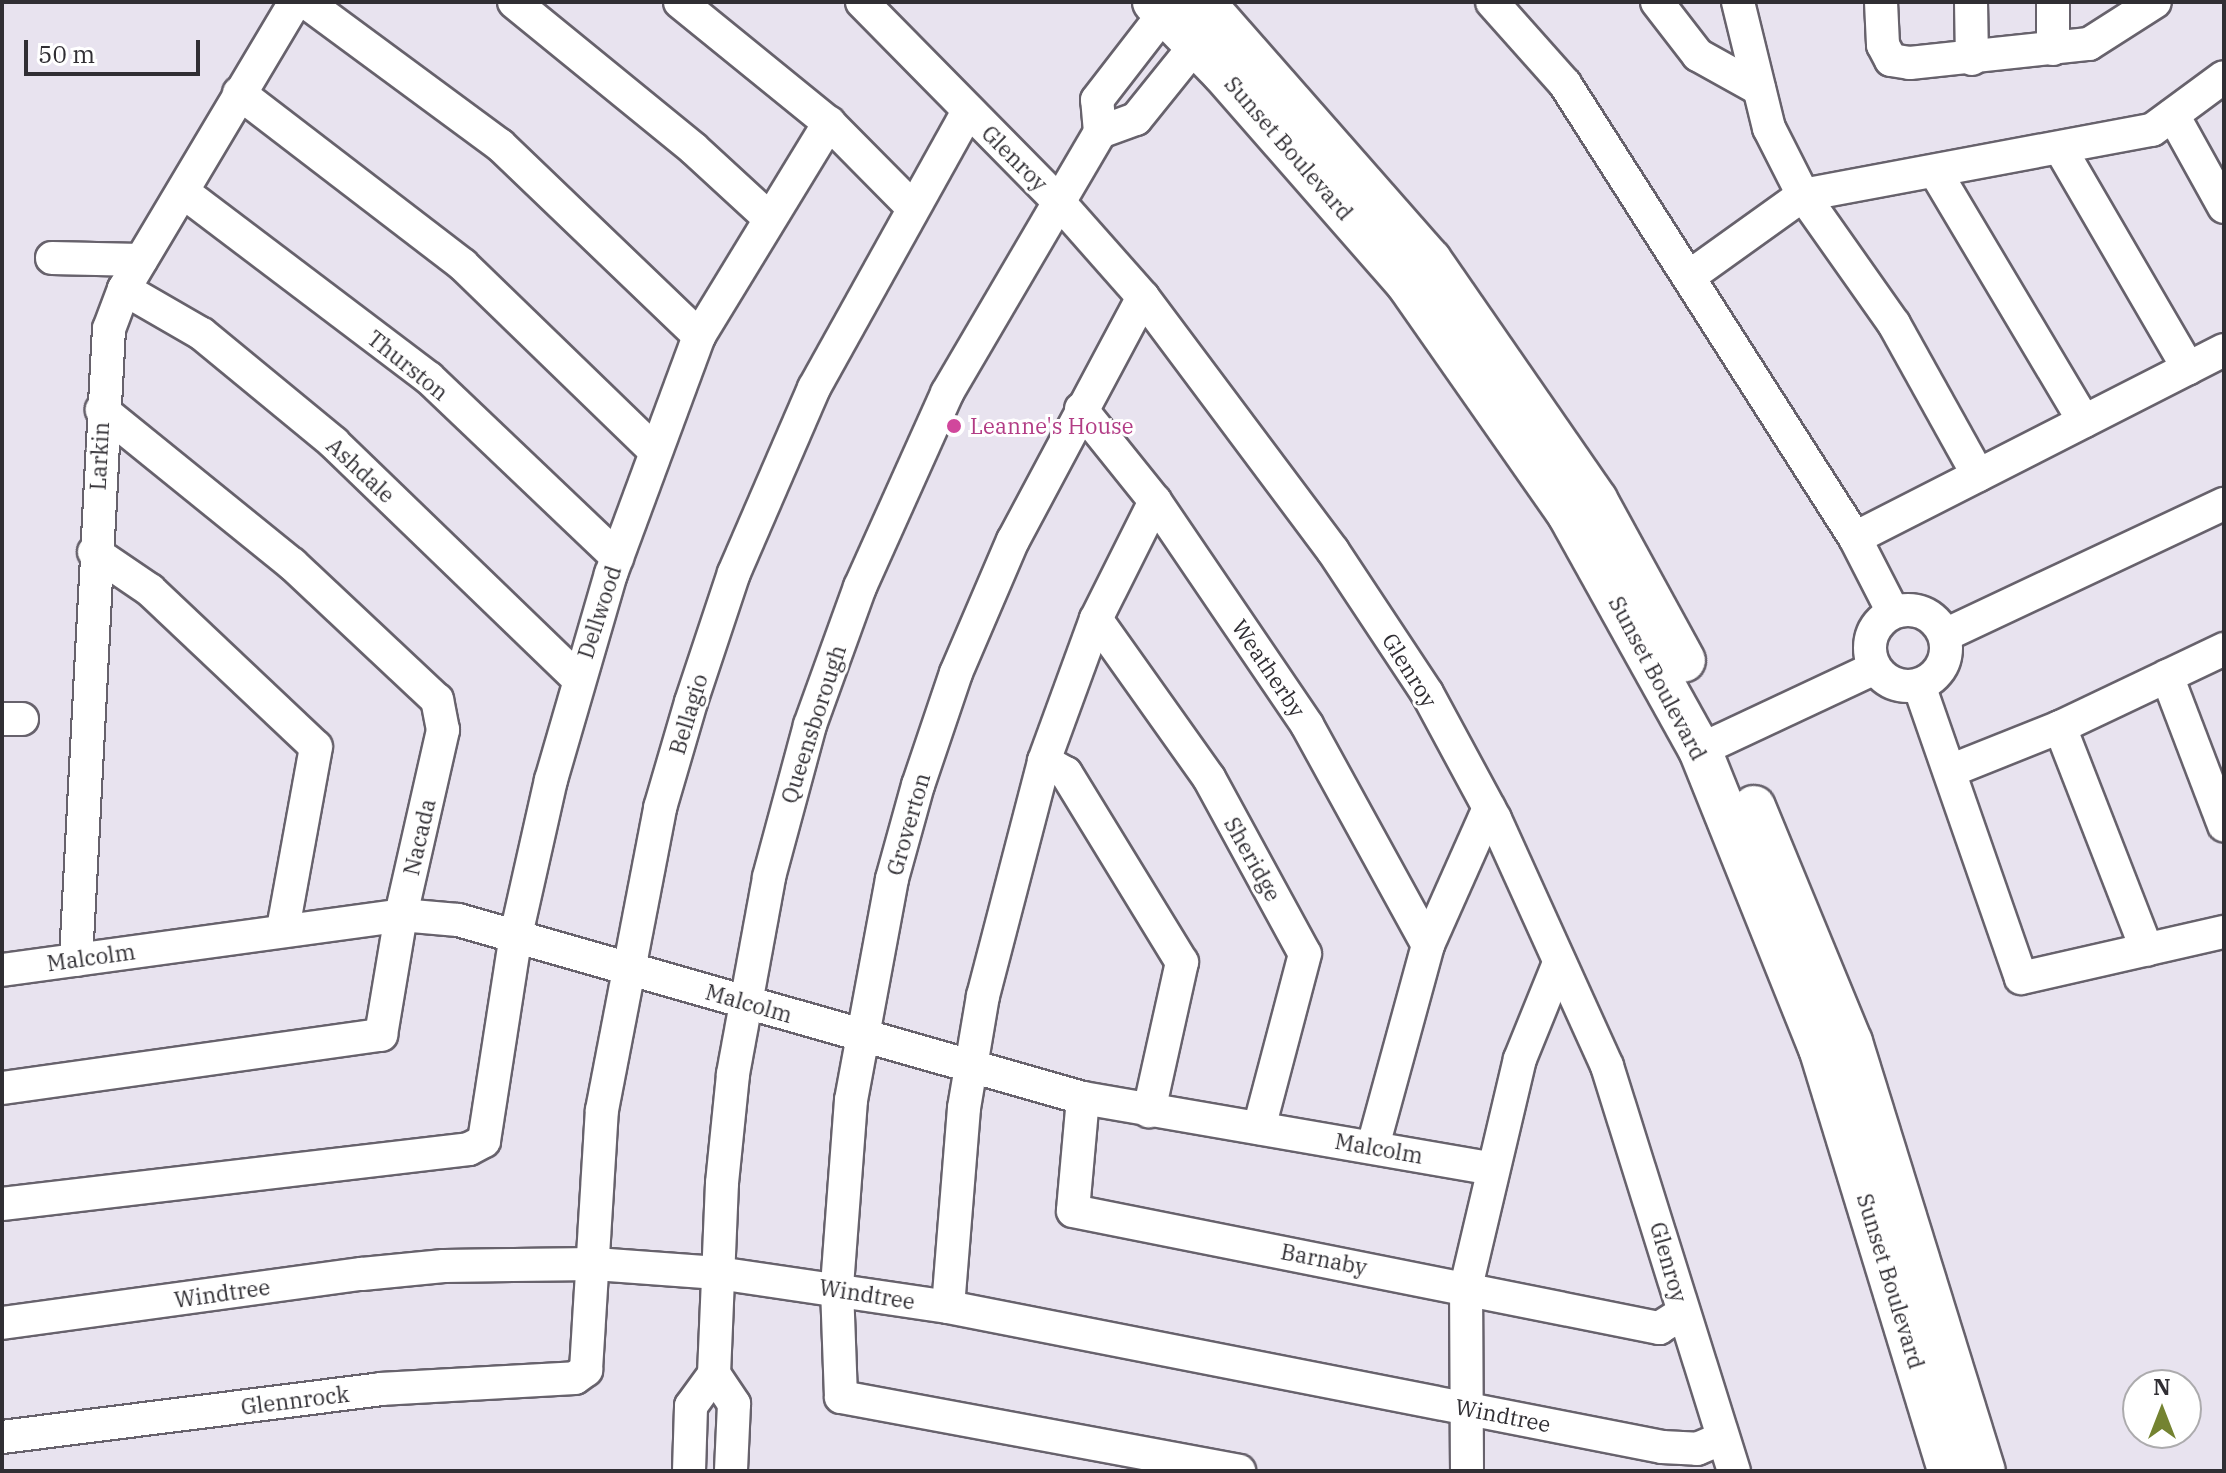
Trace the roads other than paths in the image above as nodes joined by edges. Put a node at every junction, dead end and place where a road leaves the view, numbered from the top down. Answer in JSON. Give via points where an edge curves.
{"nodes":[{"id":1,"x":295,"y":2,"type":"edge"},
{"id":2,"x":306,"y":2,"type":"edge"},
{"id":3,"x":514,"y":2,"type":"edge"},
{"id":4,"x":680,"y":2,"type":"edge"},
{"id":5,"x":862,"y":2,"type":"edge"},
{"id":6,"x":1492,"y":2,"type":"edge"},
{"id":7,"x":1657,"y":2,"type":"edge"},
{"id":8,"x":1738,"y":2,"type":"edge"},
{"id":9,"x":1881,"y":2,"type":"edge"},
{"id":10,"x":1971,"y":2,"type":"edge"},
{"id":11,"x":2053,"y":2,"type":"edge"},
{"id":12,"x":1183,"y":4,"type":"edge"},
{"id":13,"x":2146,"y":4,"type":"edge"},
{"id":14,"x":1197,"y":43,"type":"junction"},
{"id":15,"x":2053,"y":49,"type":"junction"},
{"id":16,"x":1972,"y":59,"type":"junction"},
{"id":17,"x":2224,"y":77,"type":"edge"},
{"id":18,"x":1759,"y":89,"type":"junction"},
{"id":19,"x":239,"y":93,"type":"junction"},
{"id":20,"x":968,"y":111,"type":"junction"},
{"id":21,"x":2173,"y":115,"type":"junction"},
{"id":22,"x":829,"y":123,"type":"junction"},
{"id":23,"x":1100,"y":132,"type":"junction"},
{"id":24,"x":2060,"y":148,"type":"junction"},
{"id":25,"x":1936,"y":173,"type":"junction"},
{"id":26,"x":183,"y":192,"type":"junction"},
{"id":27,"x":1803,"y":195,"type":"junction"},
{"id":28,"x":1058,"y":201,"type":"junction"},
{"id":29,"x":912,"y":207,"type":"junction"},
{"id":30,"x":2224,"y":207,"type":"edge"},
{"id":31,"x":770,"y":219,"type":"junction"},
{"id":32,"x":52,"y":258,"type":"dead end"},
{"id":33,"x":141,"y":260,"type":"junction"},
{"id":34,"x":1690,"y":276,"type":"junction"},
{"id":35,"x":124,"y":289,"type":"junction"},
{"id":36,"x":1143,"y":297,"type":"junction"},
{"id":37,"x":699,"y":336,"type":"junction"},
{"id":38,"x":2224,"y":350,"type":"edge"},
{"id":39,"x":2188,"y":368,"type":"junction"},
{"id":40,"x":1081,"y":409,"type":"junction"},
{"id":41,"x":102,"y":410,"type":"junction"},
{"id":42,"x":2084,"y":421,"type":"junction"},
{"id":43,"x":654,"y":450,"type":"junction"},
{"id":44,"x":1978,"y":475,"type":"junction"},
{"id":45,"x":1155,"y":501,"type":"junction"},
{"id":46,"x":2224,"y":504,"type":"edge"},
{"id":47,"x":1855,"y":538,"type":"junction"},
{"id":48,"x":94,"y":552,"type":"junction"},
{"id":49,"x":617,"y":557,"type":"junction"},
{"id":50,"x":1893,"y":612,"type":"junction"},
{"id":51,"x":1096,"y":619,"type":"junction"},
{"id":52,"x":1945,"y":635,"type":"junction"},
{"id":53,"x":2224,"y":649,"type":"edge"},
{"id":54,"x":1875,"y":668,"type":"junction"},
{"id":55,"x":2167,"y":676,"type":"junction"},
{"id":56,"x":577,"y":678,"type":"junction"},
{"id":57,"x":1919,"y":685,"type":"junction"},
{"id":58,"x":2060,"y":727,"type":"junction"},
{"id":59,"x":1713,"y":744,"type":"junction"},
{"id":60,"x":1044,"y":761,"type":"junction"},
{"id":61,"x":1950,"y":771,"type":"junction"},
{"id":62,"x":1489,"y":808,"type":"junction"},
{"id":63,"x":2224,"y":825,"type":"edge"},
{"id":64,"x":401,"y":915,"type":"junction"},
{"id":65,"x":283,"y":929,"type":"junction"},
{"id":66,"x":2224,"y":932,"type":"edge"},
{"id":67,"x":516,"y":935,"type":"junction"},
{"id":68,"x":1428,"y":945,"type":"junction"},
{"id":69,"x":2147,"y":950,"type":"junction"},
{"id":70,"x":76,"y":960,"type":"junction"},
{"id":71,"x":1559,"y":963,"type":"junction"},
{"id":72,"x":625,"y":966,"type":"junction"},
{"id":73,"x":2,"y":970,"type":"edge"},
{"id":74,"x":745,"y":1002,"type":"junction"},
{"id":75,"x":860,"y":1034,"type":"junction"},
{"id":76,"x":972,"y":1067,"type":"junction"},
{"id":77,"x":2,"y":1088,"type":"edge"},
{"id":78,"x":1083,"y":1098,"type":"junction"},
{"id":79,"x":1149,"y":1111,"type":"junction"},
{"id":80,"x":1259,"y":1128,"type":"junction"},
{"id":81,"x":1373,"y":1146,"type":"junction"},
{"id":82,"x":1492,"y":1169,"type":"junction"},
{"id":83,"x":2,"y":1204,"type":"edge"},
{"id":84,"x":595,"y":1264,"type":"junction"},
{"id":85,"x":718,"y":1273,"type":"junction"},
{"id":86,"x":1466,"y":1287,"type":"junction"},
{"id":87,"x":837,"y":1288,"type":"junction"},
{"id":88,"x":948,"y":1307,"type":"junction"},
{"id":89,"x":1683,"y":1313,"type":"junction"},
{"id":90,"x":2,"y":1323,"type":"edge"},
{"id":91,"x":586,"y":1370,"type":"joint"},
{"id":92,"x":714,"y":1374,"type":"junction"},
{"id":93,"x":1468,"y":1409,"type":"junction"},
{"id":94,"x":2,"y":1437,"type":"edge"},
{"id":95,"x":1721,"y":1439,"type":"junction"},
{"id":96,"x":689,"y":1471,"type":"edge"},
{"id":97,"x":731,"y":1471,"type":"edge"},
{"id":98,"x":1239,"y":1471,"type":"edge"},
{"id":99,"x":1467,"y":1471,"type":"edge"},
{"id":100,"x":1734,"y":1471,"type":"edge"},
{"id":101,"x":1949,"y":1471,"type":"edge"},
{"id":102,"x":1984,"y":1471,"type":"edge"}],
"edges":[{"from":1,"to":19,"type":"street","name":"Larkin"},
{"from":2,"to":37,"type":"street","via":[[500,145]]},
{"from":3,"to":31,"type":"street","via":[[694,149]]},
{"from":4,"to":22,"type":"street"},
{"from":5,"to":20,"type":"street","name":"Glenroy"},
{"from":6,"to":34,"type":"street","via":[[1565,84]]},
{"from":7,"to":18,"type":"street","via":[[1698,55]]},
{"from":8,"to":18,"type":"street"},
{"from":9,"to":16,"type":"street","via":[[1883,45],[1891,60]]},
{"from":10,"to":16,"type":"street"},
{"from":11,"to":15,"type":"street"},
{"from":12,"to":14,"type":"main road","name":"Sunset Boulevard"},
{"from":12,"to":23,"type":"street","via":[[1097,100]]},
{"from":12,"to":59,"type":"main road","name":"Sunset Boulevard","via":[[1430,260],[1596,500]]},
{"from":13,"to":15,"type":"street","via":[[2089,44]]},
{"from":14,"to":23,"type":"street","via":[[1136,119]]},
{"from":14,"to":59,"type":"main road","name":"Sunset Boulevard","via":[[1407,283],[1568,513]]},
{"from":15,"to":16,"type":"street"},
{"from":17,"to":21,"type":"street"},
{"from":18,"to":27,"type":"street","via":[[1769,128]]},
{"from":19,"to":26,"type":"street","name":"Larkin"},
{"from":19,"to":43,"type":"street","via":[[463,265]]},
{"from":20,"to":28,"type":"street","name":"Glenroy"},
{"from":20,"to":29,"type":"street","name":"Bellagio"},
{"from":21,"to":24,"type":"street","via":[[2152,130]]},
{"from":21,"to":30,"type":"street"},
{"from":22,"to":29,"type":"street"},
{"from":22,"to":31,"type":"street","name":"Dellwood"},
{"from":23,"to":28,"type":"street","name":"Queensborough"},
{"from":24,"to":25,"type":"street"},
{"from":24,"to":39,"type":"street"},
{"from":25,"to":27,"type":"street"},
{"from":25,"to":42,"type":"street"},
{"from":26,"to":33,"type":"street","name":"Larkin"},
{"from":26,"to":49,"type":"street","name":"Thurston","via":[[429,378]]},
{"from":27,"to":34,"type":"street"},
{"from":27,"to":44,"type":"street","via":[[1894,324]]},
{"from":28,"to":36,"type":"street","name":"Glenroy"},
{"from":28,"to":74,"type":"street","name":"Queensborough","via":[[947,393],[860,587],[787,805]]},
{"from":29,"to":72,"type":"street","name":"Bellagio","via":[[814,388],[734,573],[660,808]]},
{"from":31,"to":37,"type":"street","name":"Dellwood"},
{"from":32,"to":33,"type":"street"},
{"from":33,"to":35,"type":"street","name":"Larkin"},
{"from":34,"to":47,"type":"street"},
{"from":35,"to":41,"type":"street","name":"Larkin","via":[[109,329]]},
{"from":35,"to":56,"type":"street","name":"Ashdale","via":[[202,334],[334,443]]},
{"from":36,"to":40,"type":"street","name":"Groverton"},
{"from":36,"to":62,"type":"street","name":"Glenroy","via":[[1333,551],[1427,693]]},
{"from":37,"to":43,"type":"street","name":"Dellwood"},
{"from":38,"to":39,"type":"street"},
{"from":39,"to":42,"type":"street"},
{"from":40,"to":45,"type":"street","name":"Weatherby"},
{"from":40,"to":75,"type":"street","name":"Groverton","via":[[1013,540],[951,687],[892,879]]},
{"from":41,"to":48,"type":"street","name":"Larkin"},
{"from":41,"to":64,"type":"street","name":"Nacada","via":[[292,564],[437,700],[443,730]]},
{"from":42,"to":44,"type":"street"},
{"from":43,"to":49,"type":"street","name":"Dellwood"},
{"from":44,"to":47,"type":"street"},
{"from":45,"to":51,"type":"street"},
{"from":45,"to":68,"type":"street","name":"Weatherby","via":[[1307,725]]},
{"from":46,"to":52,"type":"street"},
{"from":47,"to":50,"type":"street"},
{"from":48,"to":65,"type":"street","via":[[150,590],[316,747]]},
{"from":48,"to":70,"type":"street","name":"Larkin"},
{"from":49,"to":56,"type":"street","name":"Dellwood"},
{"from":50,"to":52,"type":"street","via":[[1918,611]]},
{"from":50,"to":54,"type":"street","via":[[1873,630],[1869,642]]},
{"from":51,"to":60,"type":"street"},
{"from":51,"to":80,"type":"street","name":"Sheridge","via":[[1209,778],[1305,954]]},
{"from":52,"to":57,"type":"street","via":[[1945,660],[1930,680]]},
{"from":53,"to":55,"type":"street"},
{"from":54,"to":57,"type":"street","via":[[1894,684]]},
{"from":54,"to":59,"type":"street"},
{"from":55,"to":58,"type":"street"},
{"from":55,"to":63,"type":"street"},
{"from":56,"to":67,"type":"street","name":"Dellwood"},
{"from":57,"to":61,"type":"street"},
{"from":58,"to":61,"type":"street"},
{"from":58,"to":69,"type":"street"},
{"from":59,"to":101,"type":"main road","name":"Sunset Boulevard","via":[[1820,1048]]},
{"from":59,"to":102,"type":"main road","name":"Sunset Boulevard","via":[[1851,1042]]},
{"from":60,"to":76,"type":"street","via":[[983,996]]},
{"from":60,"to":79,"type":"street","via":[[1066,773],[1182,962]]},
{"from":61,"to":69,"type":"street","via":[[2021,978]]},
{"from":62,"to":68,"type":"street"},
{"from":62,"to":71,"type":"street","name":"Glenroy"},
{"from":64,"to":65,"type":"street","name":"Malcolm"},
{"from":64,"to":67,"type":"street","name":"Malcolm","via":[[458,920]]},
{"from":64,"to":77,"type":"street","name":"Nacada","via":[[384,1024],[381,1035],[372,1040]]},
{"from":65,"to":70,"type":"street","name":"Malcolm"},
{"from":66,"to":69,"type":"street"},
{"from":67,"to":72,"type":"street","name":"Malcolm"},
{"from":67,"to":83,"type":"street","name":"Dellwood","via":[[484,1141],[469,1149]]},
{"from":68,"to":81,"type":"street"},
{"from":70,"to":73,"type":"street","name":"Malcolm"},
{"from":71,"to":82,"type":"street","via":[[1520,1059]]},
{"from":71,"to":89,"type":"street","name":"Glenroy","via":[[1607,1066]]},
{"from":72,"to":74,"type":"street","name":"Malcolm"},
{"from":72,"to":84,"type":"street","name":"Bellagio","via":[[602,1110]]},
{"from":74,"to":75,"type":"street","name":"Malcolm"},
{"from":74,"to":85,"type":"street","name":"Queensborough","via":[[722,1183]]},
{"from":75,"to":76,"type":"street","name":"Malcolm"},
{"from":75,"to":87,"type":"street","name":"Groverton","via":[[840,1196]]},
{"from":76,"to":78,"type":"street","name":"Malcolm"},
{"from":76,"to":88,"type":"street"},
{"from":78,"to":79,"type":"street","name":"Malcolm"},
{"from":78,"to":86,"type":"street","name":"Barnaby","via":[[1073,1211]]},
{"from":79,"to":80,"type":"street","name":"Malcolm"},
{"from":80,"to":81,"type":"street","name":"Malcolm"},
{"from":81,"to":82,"type":"street","name":"Malcolm"},
{"from":82,"to":86,"type":"street"},
{"from":84,"to":85,"type":"street","name":"Windtree"},
{"from":84,"to":90,"type":"street","name":"Windtree","via":[[417,1269]]},
{"from":84,"to":91,"type":"street","name":"Bellagio"},
{"from":85,"to":87,"type":"street","name":"Windtree"},
{"from":85,"to":92,"type":"street","name":"Queensborough"},
{"from":86,"to":89,"type":"street","name":"Barnaby","via":[[1659,1328]]},
{"from":86,"to":93,"type":"street"},
{"from":87,"to":88,"type":"street","name":"Windtree"},
{"from":87,"to":98,"type":"street","name":"Groverton","via":[[841,1397]]},
{"from":88,"to":93,"type":"street","name":"Windtree"},
{"from":89,"to":95,"type":"street","name":"Glenroy"},
{"from":91,"to":94,"type":"street","name":"Glennrock","via":[[575,1378],[380,1389]]},
{"from":92,"to":96,"type":"street","via":[[691,1406]]},
{"from":92,"to":97,"type":"street","via":[[734,1404]]},
{"from":93,"to":95,"type":"street","name":"Windtree","via":[[1662,1447],[1697,1449]]},
{"from":93,"to":99,"type":"street"},
{"from":95,"to":100,"type":"street","name":"Glenroy"}]}
